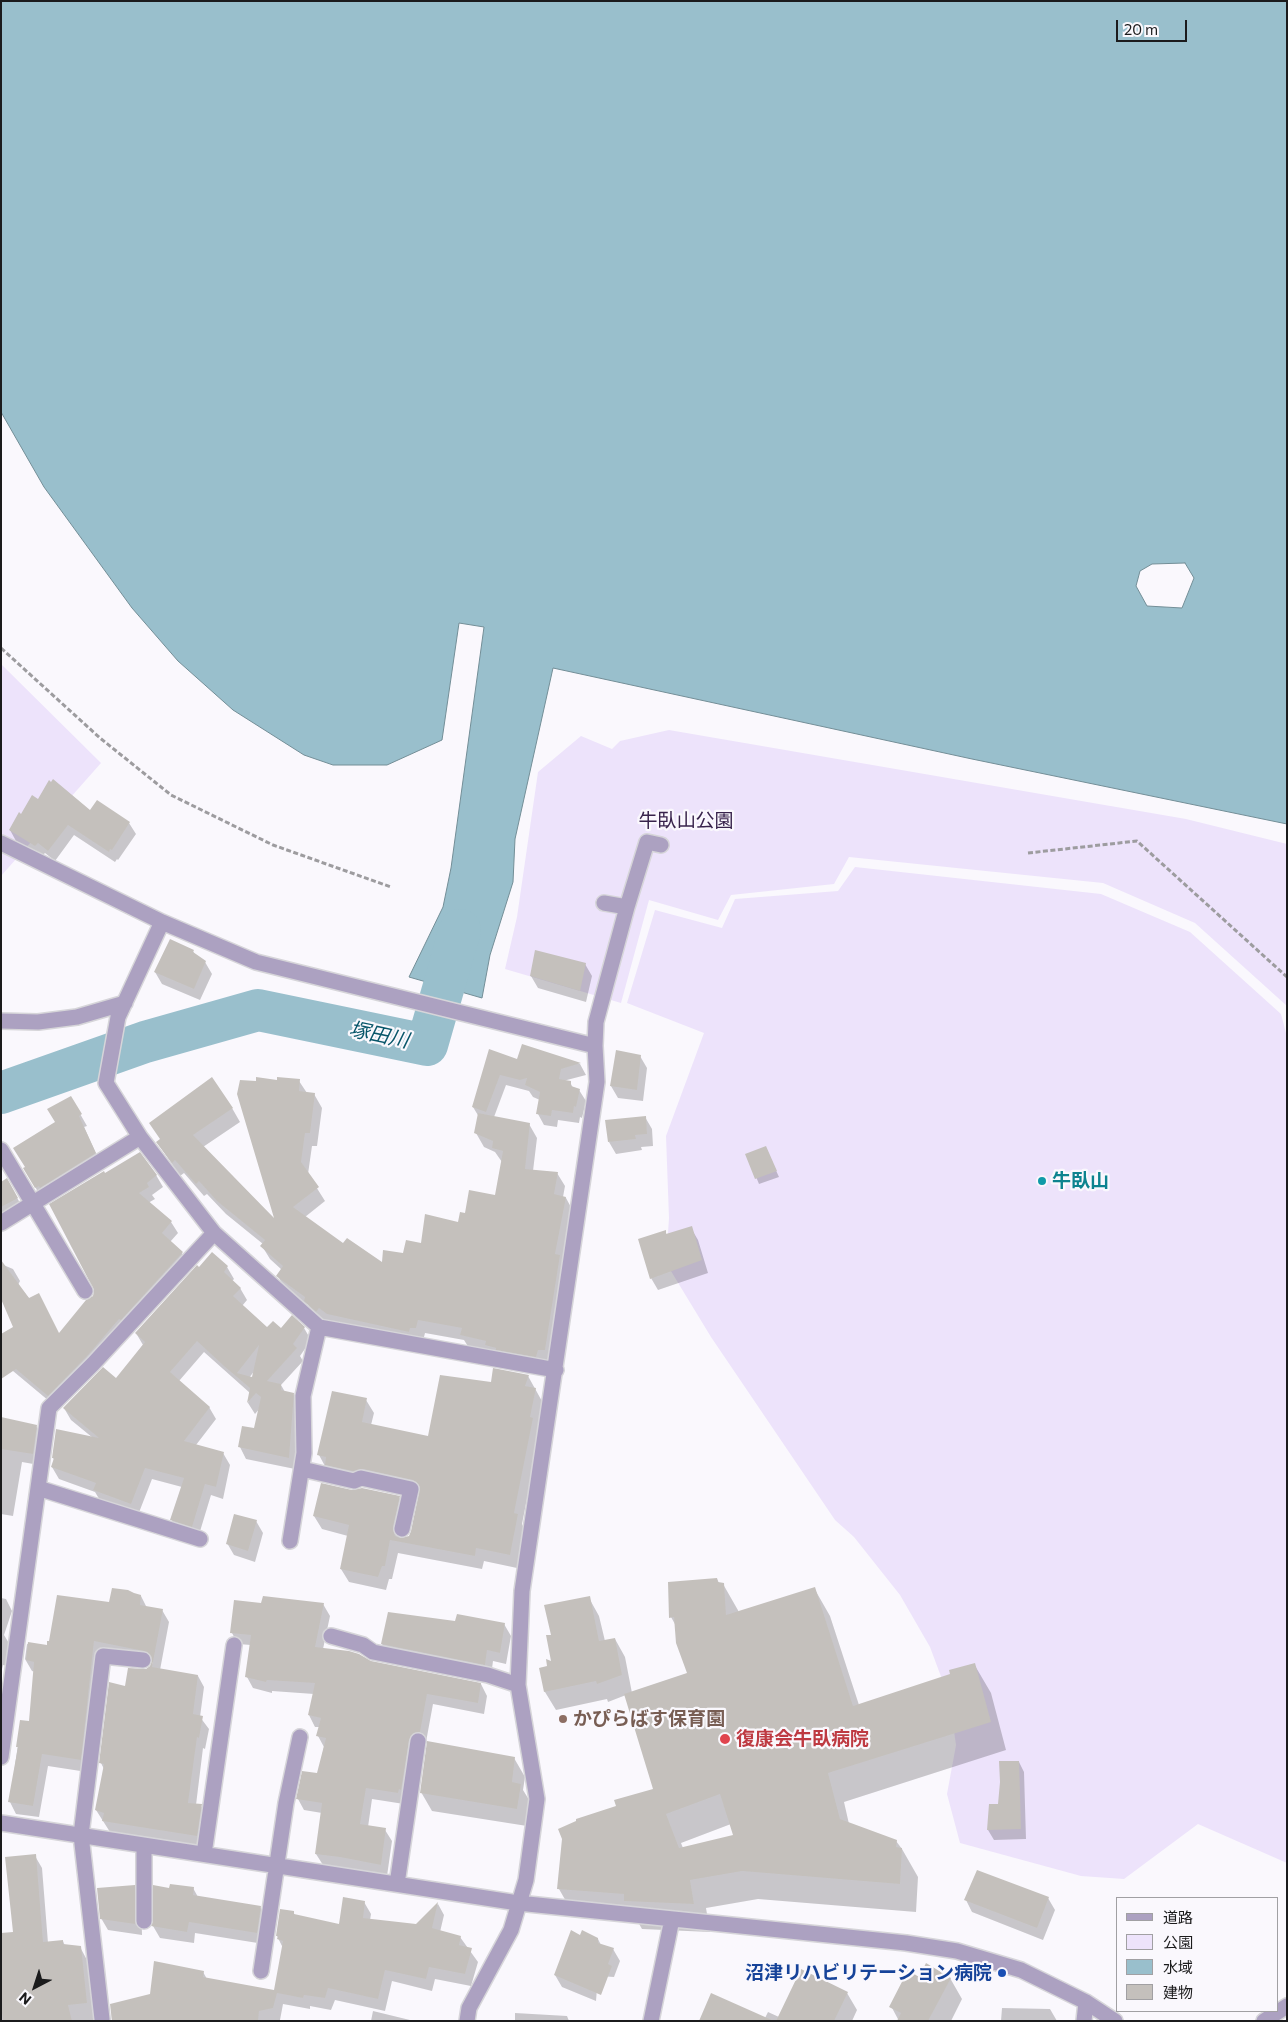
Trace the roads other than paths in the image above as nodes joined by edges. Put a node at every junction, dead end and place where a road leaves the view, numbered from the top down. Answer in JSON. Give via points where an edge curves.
{"nodes":[{"id":1,"x":1,"y":843,"type":"edge"},
{"id":2,"x":654,"y":844,"type":"dead end"},
{"id":3,"x":604,"y":903,"type":"dead end"},
{"id":4,"x":627,"y":907,"type":"junction"},
{"id":5,"x":162,"y":922,"type":"junction"},
{"id":6,"x":121,"y":1010,"type":"junction"},
{"id":7,"x":1,"y":1021,"type":"edge"},
{"id":8,"x":596,"y":1046,"type":"junction"},
{"id":9,"x":140,"y":1137,"type":"junction"},
{"id":10,"x":1,"y":1150,"type":"edge"},
{"id":11,"x":33,"y":1203,"type":"junction"},
{"id":12,"x":1,"y":1223,"type":"edge"},
{"id":13,"x":214,"y":1233,"type":"junction"},
{"id":14,"x":85,"y":1291,"type":"dead end"},
{"id":15,"x":319,"y":1327,"type":"junction"},
{"id":16,"x":556,"y":1370,"type":"junction"},
{"id":17,"x":302,"y":1469,"type":"junction"},
{"id":18,"x":38,"y":1488,"type":"junction"},
{"id":19,"x":402,"y":1529,"type":"dead end"},
{"id":20,"x":200,"y":1539,"type":"dead end"},
{"id":21,"x":290,"y":1541,"type":"dead end"},
{"id":22,"x":331,"y":1636,"type":"dead end"},
{"id":23,"x":234,"y":1645,"type":"dead end"},
{"id":24,"x":143,"y":1660,"type":"dead end"},
{"id":25,"x":518,"y":1686,"type":"junction"},
{"id":26,"x":300,"y":1737,"type":"dead end"},
{"id":27,"x":418,"y":1741,"type":"dead end"},
{"id":28,"x":1,"y":1757,"type":"edge"},
{"id":29,"x":1,"y":1823,"type":"edge"},
{"id":30,"x":81,"y":1835,"type":"junction"},
{"id":31,"x":144,"y":1845,"type":"junction"},
{"id":32,"x":204,"y":1854,"type":"junction"},
{"id":33,"x":277,"y":1865,"type":"junction"},
{"id":34,"x":396,"y":1884,"type":"junction"},
{"id":35,"x":518,"y":1903,"type":"junction"},
{"id":36,"x":672,"y":1919,"type":"junction"},
{"id":37,"x":144,"y":1921,"type":"dead end"},
{"id":38,"x":261,"y":1971,"type":"dead end"},
{"id":39,"x":1086,"y":2002,"type":"junction"},
{"id":40,"x":1278,"y":2012,"type":"edge"},
{"id":41,"x":102,"y":2019,"type":"dead end"},
{"id":42,"x":467,"y":2021,"type":"edge"},
{"id":43,"x":651,"y":2021,"type":"edge"},
{"id":44,"x":1084,"y":2021,"type":"edge"},
{"id":45,"x":1115,"y":2021,"type":"edge"},
{"id":46,"x":1264,"y":2021,"type":"edge"}],
"edges":[{"from":1,"to":5,"type":"street"},
{"from":2,"to":4,"type":"street"},
{"from":3,"to":4,"type":"street"},
{"from":4,"to":8,"type":"street","via":[[596,1022]]},
{"from":5,"to":6,"type":"street"},
{"from":5,"to":8,"type":"street","via":[[256,962]]},
{"from":6,"to":7,"type":"street","via":[[38,1022]]},
{"from":6,"to":9,"type":"street","via":[[106,1084]]},
{"from":8,"to":16,"type":"street","via":[[597,1082]]},
{"from":9,"to":11,"type":"street"},
{"from":9,"to":13,"type":"street"},
{"from":10,"to":11,"type":"street"},
{"from":11,"to":12,"type":"street"},
{"from":11,"to":14,"type":"street"},
{"from":13,"to":15,"type":"street"},
{"from":13,"to":18,"type":"street","via":[[94,1364],[49,1408]]},
{"from":15,"to":16,"type":"street"},
{"from":15,"to":17,"type":"street","via":[[303,1396]]},
{"from":16,"to":25,"type":"street","via":[[522,1591]]},
{"from":17,"to":19,"type":"street","via":[[411,1489]]},
{"from":17,"to":21,"type":"street"},
{"from":18,"to":20,"type":"street"},
{"from":18,"to":28,"type":"street"},
{"from":22,"to":25,"type":"street","via":[[363,1645],[373,1652],[488,1675]]},
{"from":23,"to":32,"type":"street"},
{"from":24,"to":30,"type":"street","via":[[103,1656]]},
{"from":25,"to":35,"type":"street","via":[[538,1799],[526,1880]]},
{"from":26,"to":33,"type":"street"},
{"from":27,"to":34,"type":"street"},
{"from":29,"to":30,"type":"street"},
{"from":30,"to":31,"type":"street"},
{"from":30,"to":41,"type":"street"},
{"from":31,"to":32,"type":"street"},
{"from":31,"to":37,"type":"street"},
{"from":32,"to":33,"type":"street"},
{"from":33,"to":34,"type":"street"},
{"from":33,"to":38,"type":"street"},
{"from":34,"to":35,"type":"street"},
{"from":35,"to":36,"type":"street"},
{"from":35,"to":42,"type":"street","via":[[511,1930],[469,2008]]},
{"from":36,"to":39,"type":"street","via":[[906,1943],[957,1952],[1021,1970]]},
{"from":36,"to":43,"type":"street"},
{"from":39,"to":44,"type":"street"},
{"from":39,"to":45,"type":"street"},
{"from":40,"to":46,"type":"street"}]}
